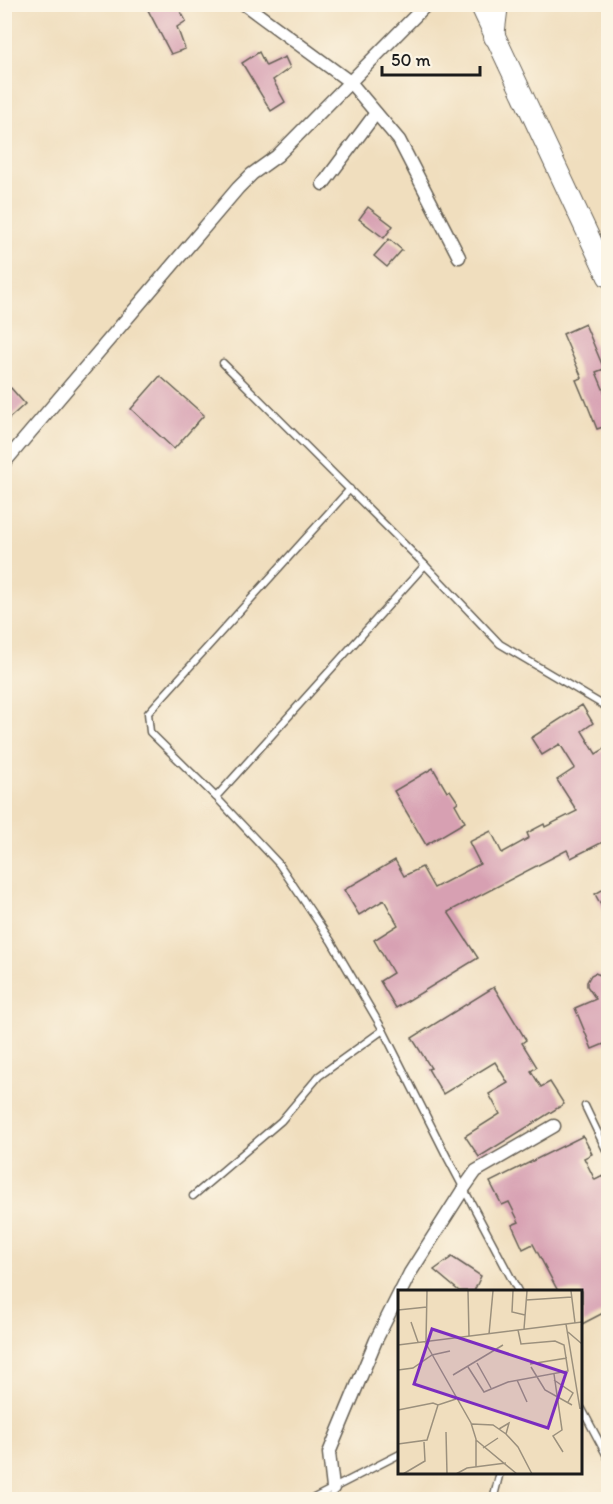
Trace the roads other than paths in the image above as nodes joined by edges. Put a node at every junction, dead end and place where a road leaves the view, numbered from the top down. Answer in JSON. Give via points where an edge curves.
{"nodes":[{"id":1,"x":244,"y":4,"type":"edge"},
{"id":2,"x":427,"y":4,"type":"edge"},
{"id":3,"x":480,"y":4,"type":"edge"},
{"id":4,"x":498,"y":4,"type":"edge"},
{"id":5,"x":495,"y":37,"type":"junction"},
{"id":6,"x":350,"y":82,"type":"junction"},
{"id":7,"x":376,"y":113,"type":"junction"},
{"id":8,"x":323,"y":184,"type":"dead end"},
{"id":9,"x":459,"y":257,"type":"dead end"},
{"id":10,"x":609,"y":277,"type":"edge"},
{"id":11,"x":223,"y":363,"type":"dead end"},
{"id":12,"x":4,"y":463,"type":"edge"},
{"id":13,"x":350,"y":489,"type":"junction"},
{"id":14,"x":425,"y":565,"type":"junction"},
{"id":15,"x":609,"y":708,"type":"edge"},
{"id":16,"x":216,"y":797,"type":"junction"},
{"id":17,"x":384,"y":1030,"type":"junction"},
{"id":18,"x":585,"y":1106,"type":"dead end"},
{"id":19,"x":554,"y":1126,"type":"dead end"},
{"id":20,"x":609,"y":1154,"type":"edge"},
{"id":21,"x":464,"y":1188,"type":"junction"},
{"id":22,"x":193,"y":1197,"type":"dead end"},
{"id":23,"x":401,"y":1290,"type":"edge"},
{"id":24,"x":517,"y":1290,"type":"edge"},
{"id":25,"x":398,"y":1296,"type":"edge"},
{"id":26,"x":583,"y":1411,"type":"edge"},
{"id":27,"x":398,"y":1455,"type":"edge"},
{"id":28,"x":609,"y":1458,"type":"edge"},
{"id":29,"x":500,"y":1474,"type":"edge"},
{"id":30,"x":333,"y":1494,"type":"edge"},
{"id":31,"x":310,"y":1500,"type":"edge"},
{"id":32,"x":493,"y":1500,"type":"edge"}],
"edges":[{"from":1,"to":6,"type":"street"},
{"from":2,"to":6,"type":"street"},
{"from":3,"to":5,"type":"main road"},
{"from":4,"to":5,"type":"main road"},
{"from":5,"to":10,"type":"main road"},
{"from":6,"to":7,"type":"street"},
{"from":6,"to":12,"type":"street","via":[[277,156],[238,188]]},
{"from":7,"to":8,"type":"street"},
{"from":7,"to":9,"type":"street","via":[[399,140]]},
{"from":11,"to":13,"type":"lane"},
{"from":13,"to":14,"type":"lane"},
{"from":13,"to":16,"type":"lane","via":[[148,713],[150,732]]},
{"from":14,"to":15,"type":"lane","via":[[500,644]]},
{"from":14,"to":16,"type":"lane"},
{"from":16,"to":17,"type":"lane","via":[[279,864]]},
{"from":17,"to":21,"type":"lane"},
{"from":17,"to":22,"type":"lane","via":[[319,1076],[281,1121]]},
{"from":18,"to":20,"type":"lane"},
{"from":19,"to":21,"type":"street","via":[[476,1171]]},
{"from":21,"to":23,"type":"street"},
{"from":21,"to":24,"type":"lane"},
{"from":25,"to":30,"type":"street","via":[[329,1453]]},
{"from":26,"to":28,"type":"lane"},
{"from":27,"to":30,"type":"lane"},
{"from":29,"to":32,"type":"lane"},
{"from":30,"to":31,"type":"lane"}]}
